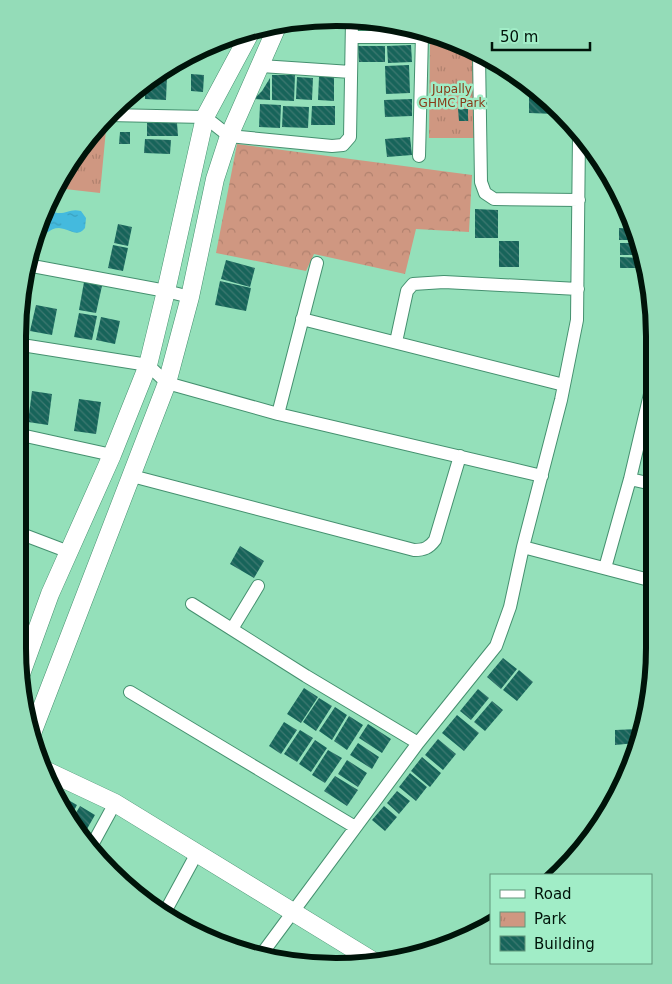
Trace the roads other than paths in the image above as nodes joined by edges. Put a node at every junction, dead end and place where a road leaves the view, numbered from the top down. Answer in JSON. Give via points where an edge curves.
{"nodes":[{"id":1,"x":352,"y":27,"type":"edge"},
{"id":2,"x":275,"y":32,"type":"edge"},
{"id":3,"x":413,"y":36,"type":"edge"},
{"id":4,"x":352,"y":37,"type":"junction"},
{"id":5,"x":426,"y":40,"type":"edge"},
{"id":6,"x":241,"y":42,"type":"edge"},
{"id":7,"x":479,"y":61,"type":"edge"},
{"id":8,"x":260,"y":66,"type":"junction"},
{"id":9,"x":351,"y":72,"type":"junction"},
{"id":10,"x":121,"y":113,"type":"edge"},
{"id":11,"x":205,"y":117,"type":"junction"},
{"id":12,"x":228,"y":136,"type":"junction"},
{"id":13,"x":585,"y":151,"type":"edge"},
{"id":14,"x":419,"y":156,"type":"dead end"},
{"id":15,"x":579,"y":200,"type":"junction"},
{"id":16,"x":317,"y":263,"type":"dead end"},
{"id":17,"x":34,"y":266,"type":"edge"},
{"id":18,"x":578,"y":289,"type":"junction"},
{"id":19,"x":166,"y":291,"type":"junction"},
{"id":20,"x":190,"y":297,"type":"junction"},
{"id":21,"x":302,"y":319,"type":"junction"},
{"id":22,"x":396,"y":342,"type":"junction"},
{"id":23,"x":26,"y":346,"type":"edge"},
{"id":24,"x":148,"y":365,"type":"junction"},
{"id":25,"x":167,"y":383,"type":"junction"},
{"id":26,"x":564,"y":385,"type":"junction"},
{"id":27,"x":646,"y":411,"type":"edge"},
{"id":28,"x":278,"y":414,"type":"junction"},
{"id":29,"x":26,"y":436,"type":"edge"},
{"id":30,"x":112,"y":455,"type":"junction"},
{"id":31,"x":460,"y":456,"type":"junction"},
{"id":32,"x":132,"y":476,"type":"junction"},
{"id":33,"x":542,"y":476,"type":"junction"},
{"id":34,"x":630,"y":478,"type":"junction"},
{"id":35,"x":646,"y":482,"type":"edge"},
{"id":36,"x":26,"y":537,"type":"edge"},
{"id":37,"x":523,"y":547,"type":"junction"},
{"id":38,"x":69,"y":552,"type":"junction"},
{"id":39,"x":606,"y":568,"type":"junction"},
{"id":40,"x":646,"y":579,"type":"edge"},
{"id":41,"x":258,"y":586,"type":"dead end"},
{"id":42,"x":192,"y":604,"type":"dead end"},
{"id":43,"x":232,"y":629,"type":"junction"},
{"id":44,"x":27,"y":659,"type":"edge"},
{"id":45,"x":130,"y":692,"type":"dead end"},
{"id":46,"x":36,"y":723,"type":"edge"},
{"id":47,"x":418,"y":743,"type":"junction"},
{"id":48,"x":53,"y":774,"type":"edge"},
{"id":49,"x":115,"y":803,"type":"junction"},
{"id":50,"x":355,"y":827,"type":"junction"},
{"id":51,"x":94,"y":842,"type":"edge"},
{"id":52,"x":197,"y":853,"type":"junction"},
{"id":53,"x":167,"y":908,"type":"edge"},
{"id":54,"x":292,"y":913,"type":"junction"},
{"id":55,"x":266,"y":949,"type":"edge"},
{"id":56,"x":361,"y":956,"type":"edge"}],
"edges":[{"from":1,"to":4,"type":"street"},
{"from":2,"to":8,"type":"street"},
{"from":3,"to":4,"type":"street"},
{"from":4,"to":9,"type":"street"},
{"from":5,"to":14,"type":"street"},
{"from":6,"to":11,"type":"street"},
{"from":7,"to":15,"type":"street","via":[[481,182],[484,193],[494,199]]},
{"from":8,"to":9,"type":"street"},
{"from":8,"to":12,"type":"street"},
{"from":9,"to":12,"type":"street","via":[[350,137],[344,145]]},
{"from":10,"to":11,"type":"street"},
{"from":11,"to":12,"type":"street"},
{"from":11,"to":19,"type":"street"},
{"from":12,"to":20,"type":"street","via":[[215,179]]},
{"from":13,"to":15,"type":"street"},
{"from":15,"to":18,"type":"street"},
{"from":16,"to":21,"type":"street"},
{"from":17,"to":19,"type":"street"},
{"from":18,"to":22,"type":"street","via":[[444,282],[413,284],[407,291]]},
{"from":18,"to":26,"type":"street","via":[[577,320]]},
{"from":19,"to":20,"type":"street"},
{"from":19,"to":24,"type":"street"},
{"from":20,"to":25,"type":"street"},
{"from":21,"to":22,"type":"street"},
{"from":21,"to":28,"type":"street"},
{"from":22,"to":26,"type":"street"},
{"from":23,"to":24,"type":"street"},
{"from":24,"to":25,"type":"street"},
{"from":24,"to":30,"type":"street"},
{"from":25,"to":28,"type":"street"},
{"from":25,"to":32,"type":"street"},
{"from":26,"to":33,"type":"street"},
{"from":27,"to":34,"type":"street"},
{"from":28,"to":31,"type":"street"},
{"from":29,"to":30,"type":"street"},
{"from":30,"to":38,"type":"street"},
{"from":31,"to":32,"type":"street","via":[[435,540],[423,550]]},
{"from":31,"to":33,"type":"street"},
{"from":32,"to":46,"type":"street"},
{"from":33,"to":37,"type":"street"},
{"from":34,"to":35,"type":"street"},
{"from":34,"to":39,"type":"street"},
{"from":36,"to":38,"type":"street"},
{"from":37,"to":39,"type":"street"},
{"from":37,"to":47,"type":"street","via":[[510,607],[496,646]]},
{"from":38,"to":44,"type":"street"},
{"from":39,"to":40,"type":"street"},
{"from":41,"to":43,"type":"street"},
{"from":42,"to":43,"type":"street"},
{"from":43,"to":47,"type":"street"},
{"from":45,"to":50,"type":"street"},
{"from":47,"to":50,"type":"street"},
{"from":48,"to":49,"type":"street"},
{"from":49,"to":51,"type":"street"},
{"from":49,"to":52,"type":"street"},
{"from":50,"to":54,"type":"street"},
{"from":52,"to":53,"type":"street"},
{"from":52,"to":54,"type":"street"},
{"from":54,"to":55,"type":"street"},
{"from":54,"to":56,"type":"street"}]}
